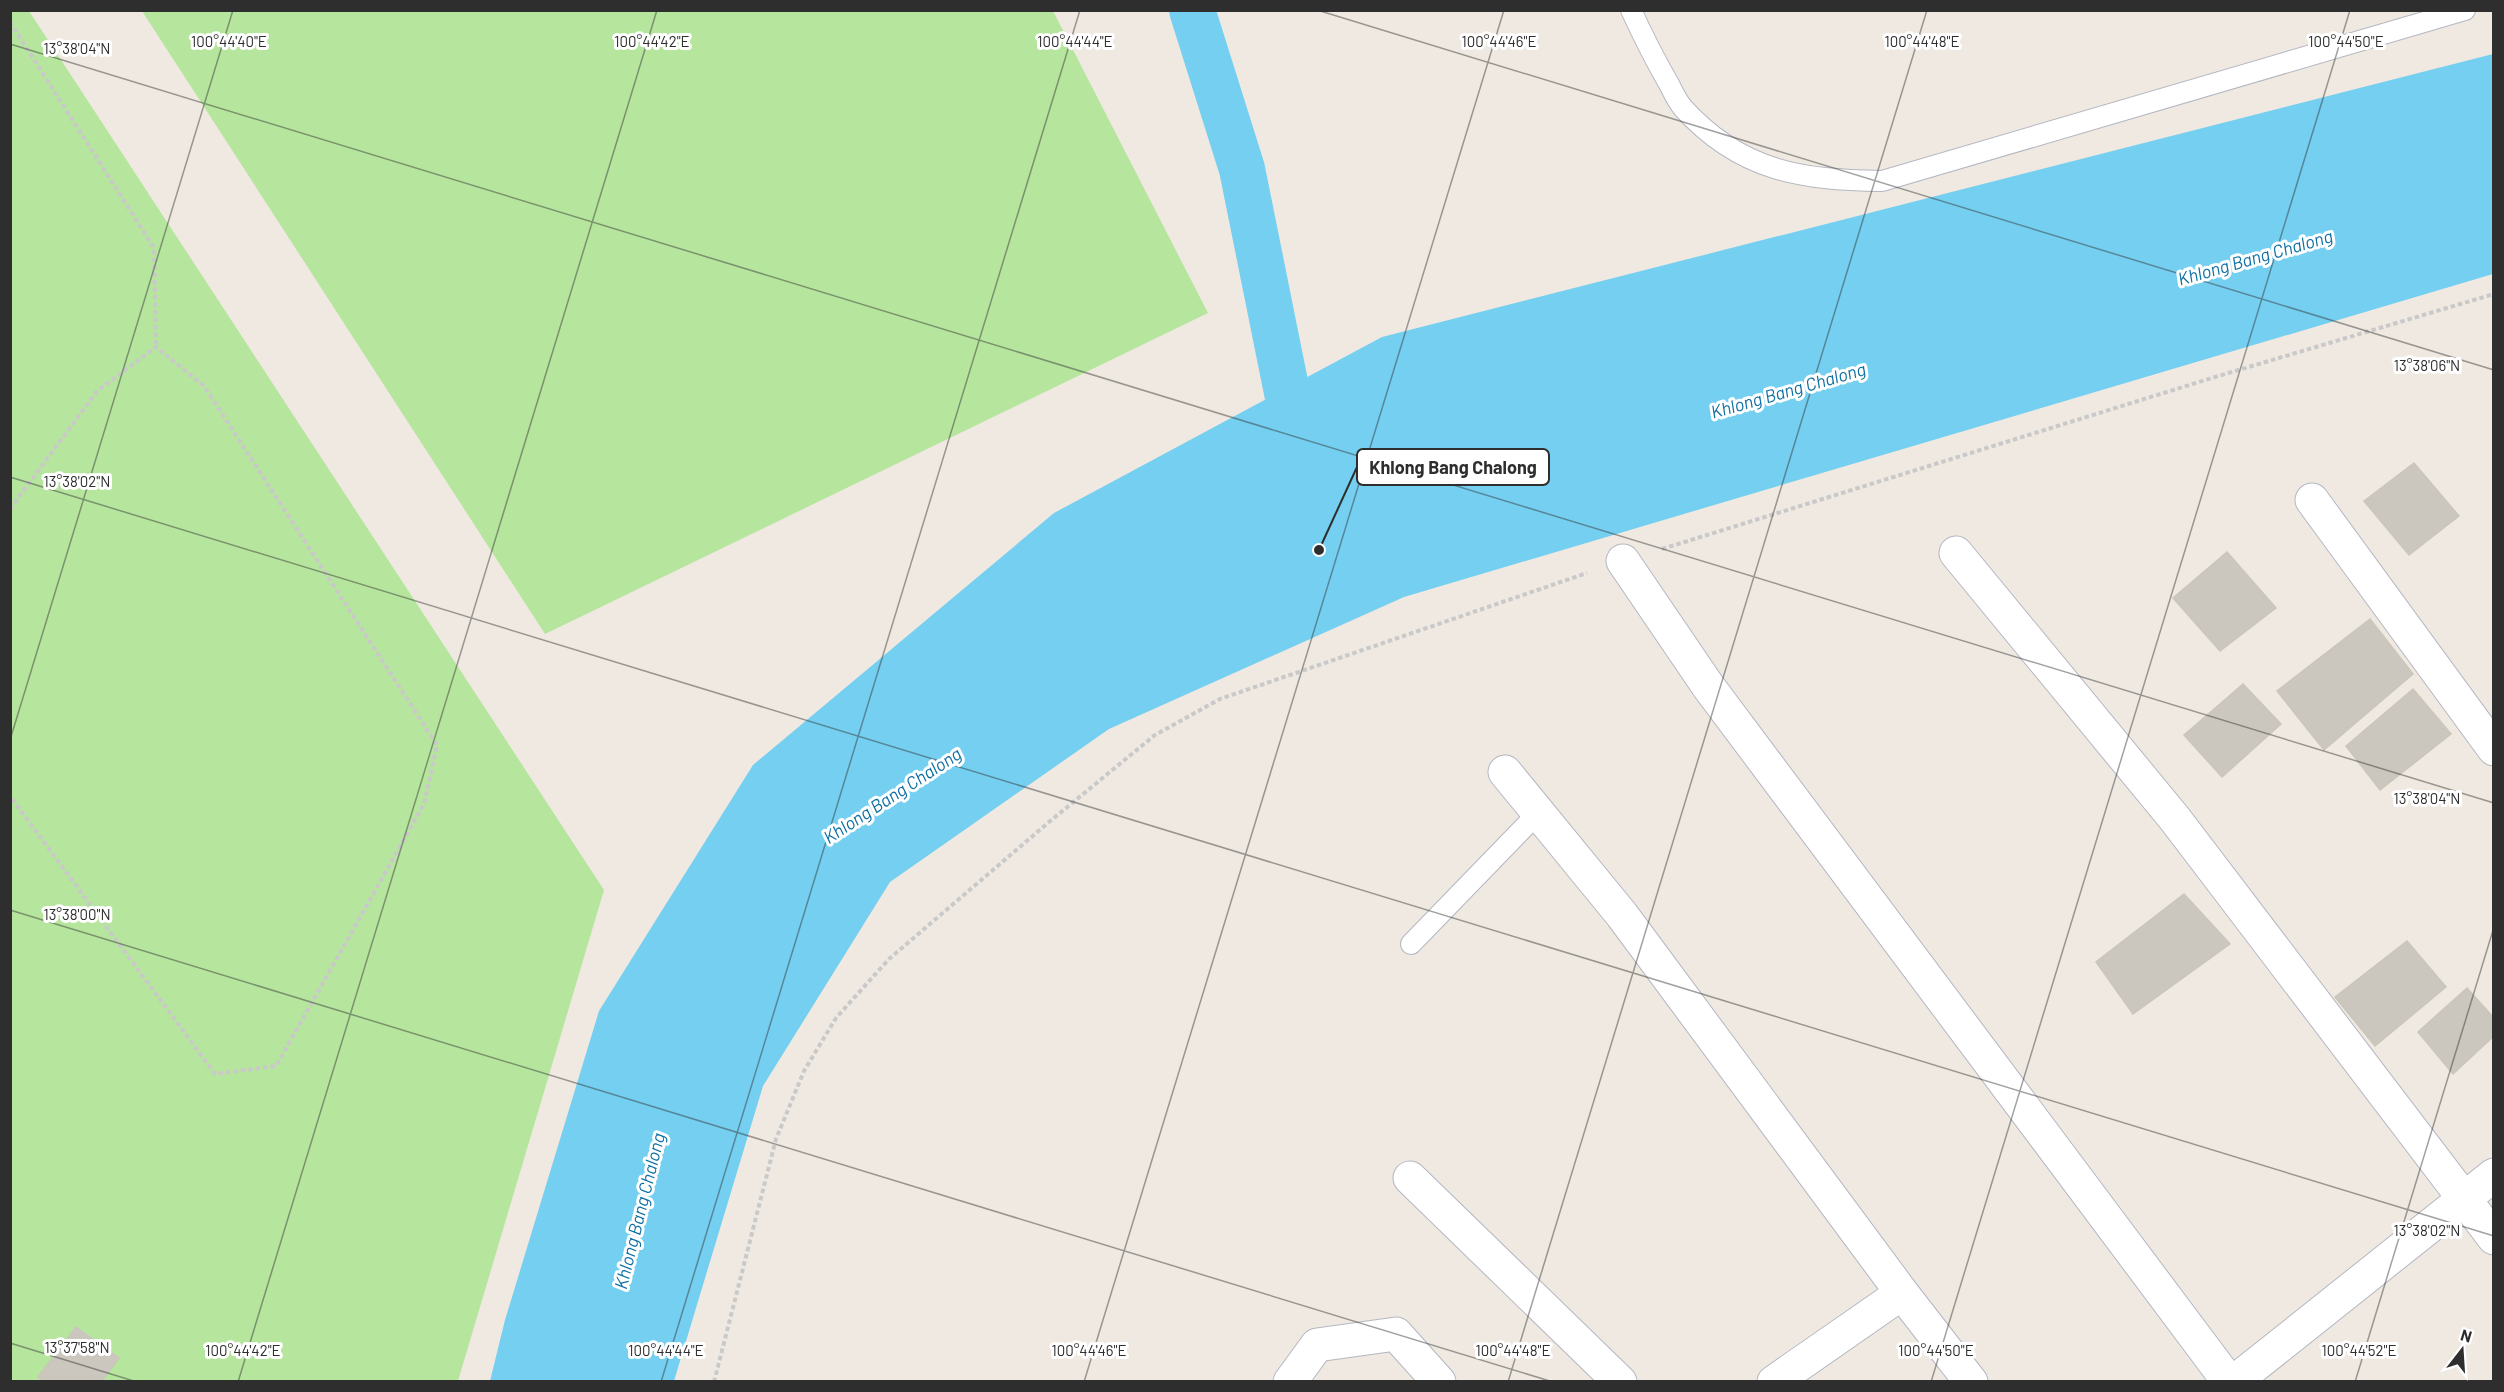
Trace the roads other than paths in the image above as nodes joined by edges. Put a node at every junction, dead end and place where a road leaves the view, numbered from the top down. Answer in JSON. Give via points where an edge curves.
{"nodes":[{"id":1,"x":1631,"y":10,"type":"edge"},
{"id":2,"x":2465,"y":10,"type":"edge"},
{"id":3,"x":2312,"y":500,"type":"dead end"},
{"id":4,"x":1956,"y":553,"type":"dead end"},
{"id":5,"x":1631,"y":573,"type":"road end"},
{"id":6,"x":2493,"y":749,"type":"edge"},
{"id":7,"x":1505,"y":772,"type":"dead end"},
{"id":8,"x":1538,"y":813,"type":"junction"},
{"id":9,"x":1411,"y":944,"type":"dead end"},
{"id":10,"x":2493,"y":1175,"type":"edge"},
{"id":11,"x":1410,"y":1178,"type":"dead end"},
{"id":12,"x":2464,"y":1199,"type":"junction"},
{"id":13,"x":2493,"y":1238,"type":"edge"},
{"id":14,"x":1902,"y":1293,"type":"junction"},
{"id":15,"x":1290,"y":1382,"type":"edge"},
{"id":16,"x":1439,"y":1382,"type":"edge"},
{"id":17,"x":1620,"y":1382,"type":"edge"},
{"id":18,"x":1773,"y":1382,"type":"edge"},
{"id":19,"x":1971,"y":1382,"type":"edge"},
{"id":20,"x":2229,"y":1382,"type":"edge"},
{"id":21,"x":2234,"y":1382,"type":"edge"}],
"edges":[{"from":1,"to":2,"type":"lane","via":[[1682,106],[1725,147],[1773,170],[1839,180],[1882,181]]},
{"from":3,"to":6,"type":"street"},
{"from":4,"to":12,"type":"street","via":[[2175,819]]},
{"from":5,"to":20,"type":"street","via":[[1708,686]]},
{"from":7,"to":8,"type":"street"},
{"from":8,"to":9,"type":"lane"},
{"from":8,"to":14,"type":"street","via":[[1623,915]]},
{"from":10,"to":12,"type":"street"},
{"from":11,"to":17,"type":"street"},
{"from":12,"to":13,"type":"street"},
{"from":12,"to":21,"type":"street"},
{"from":14,"to":18,"type":"street"},
{"from":14,"to":19,"type":"street"},
{"from":15,"to":16,"type":"street","via":[[1317,1345],[1396,1334]]}]}
